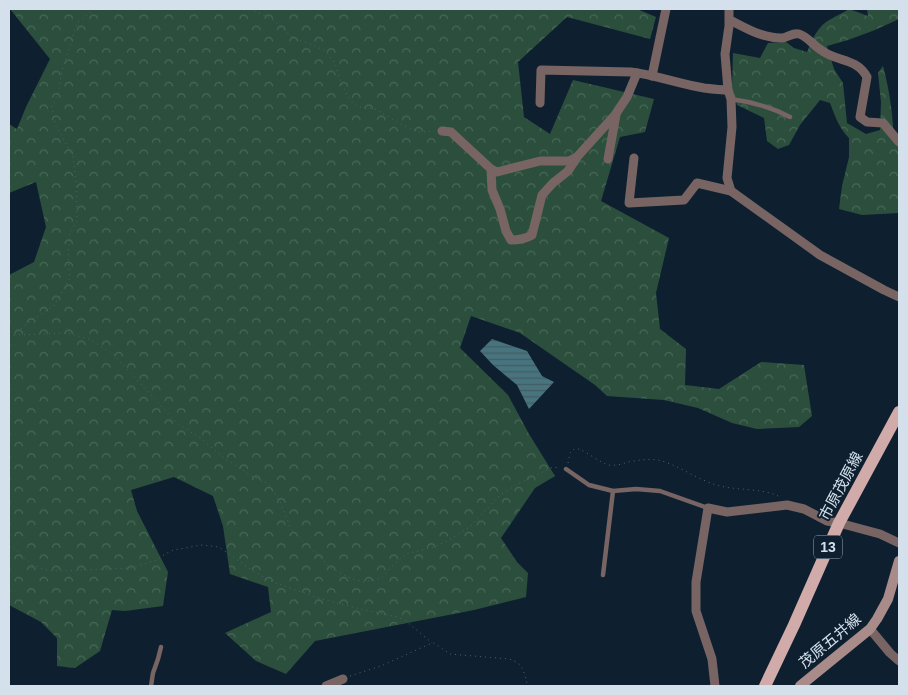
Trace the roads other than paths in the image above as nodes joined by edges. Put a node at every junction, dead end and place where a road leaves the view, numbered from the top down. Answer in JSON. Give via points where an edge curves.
{"nodes":[{"id":1,"x":666,"y":9,"type":"edge"},
{"id":2,"x":729,"y":9,"type":"edge"},
{"id":3,"x":730,"y":20,"type":"junction"},
{"id":4,"x":637,"y":72,"type":"junction"},
{"id":5,"x":652,"y":76,"type":"junction"},
{"id":6,"x":728,"y":90,"type":"junction"},
{"id":7,"x":731,"y":99,"type":"junction"},
{"id":8,"x":540,"y":103,"type":"dead end"},
{"id":9,"x":617,"y":112,"type":"junction"},
{"id":10,"x":790,"y":117,"type":"dead end"},
{"id":11,"x":442,"y":131,"type":"road end"},
{"id":12,"x":899,"y":142,"type":"edge"},
{"id":13,"x":578,"y":157,"type":"junction"},
{"id":14,"x":634,"y":158,"type":"dead end"},
{"id":15,"x":608,"y":159,"type":"dead end"},
{"id":16,"x":491,"y":169,"type":"junction"},
{"id":17,"x":731,"y":191,"type":"junction"},
{"id":18,"x":899,"y":297,"type":"edge"},
{"id":19,"x":899,"y":412,"type":"edge"},
{"id":20,"x":566,"y":469,"type":"road end"},
{"id":21,"x":614,"y":491,"type":"junction"},
{"id":22,"x":708,"y":508,"type":"junction"},
{"id":23,"x":839,"y":523,"type":"junction"},
{"id":24,"x":899,"y":543,"type":"edge"},
{"id":25,"x":899,"y":561,"type":"edge"},
{"id":26,"x":603,"y":575,"type":"dead end"},
{"id":27,"x":870,"y":629,"type":"junction"},
{"id":28,"x":161,"y":647,"type":"dead end"},
{"id":29,"x":899,"y":660,"type":"edge"},
{"id":30,"x":342,"y":678,"type":"road end"},
{"id":31,"x":151,"y":686,"type":"edge"},
{"id":32,"x":326,"y":686,"type":"edge"},
{"id":33,"x":715,"y":686,"type":"edge"},
{"id":34,"x":765,"y":686,"type":"edge"},
{"id":35,"x":800,"y":686,"type":"edge"}],
"edges":[{"from":1,"to":5,"type":"street"},
{"from":2,"to":3,"type":"street"},
{"from":3,"to":6,"type":"street","via":[[725,54]]},
{"from":3,"to":12,"type":"street","via":[[772,38],[801,34],[823,52],[857,65],[867,77],[860,117],[867,122],[882,123]]},
{"from":4,"to":5,"type":"street"},
{"from":4,"to":8,"type":"street","via":[[541,70]]},
{"from":4,"to":9,"type":"street"},
{"from":5,"to":6,"type":"street"},
{"from":6,"to":7,"type":"street"},
{"from":7,"to":10,"type":"lane","via":[[762,104]]},
{"from":7,"to":17,"type":"street","via":[[727,178]]},
{"from":9,"to":13,"type":"street"},
{"from":9,"to":15,"type":"street"},
{"from":11,"to":16,"type":"street","via":[[451,132]]},
{"from":13,"to":16,"type":"street","via":[[569,161],[540,161],[497,172]]},
{"from":13,"to":16,"type":"street","via":[[542,196],[532,235],[518,240],[511,240],[506,230],[492,190]]},
{"from":14,"to":17,"type":"street","via":[[629,203],[684,200],[697,183]]},
{"from":17,"to":18,"type":"street","via":[[820,255]]},
{"from":19,"to":23,"type":"main road","name":"市原茂原線","number":"13"},
{"from":20,"to":21,"type":"lane","via":[[589,485]]},
{"from":21,"to":22,"type":"lane","via":[[660,491]]},
{"from":21,"to":26,"type":"lane"},
{"from":22,"to":23,"type":"street","via":[[726,512],[787,505],[804,509],[827,522]]},
{"from":22,"to":33,"type":"street","via":[[696,582],[696,610],[712,659]]},
{"from":23,"to":24,"type":"street","via":[[880,534]]},
{"from":23,"to":34,"type":"main road","name":"市原茂原線","number":"13"},
{"from":25,"to":27,"type":"main road","name":"茂原五井線","via":[[888,599]]},
{"from":27,"to":29,"type":"street"},
{"from":27,"to":35,"type":"main road","name":"茂原五井線"},
{"from":28,"to":31,"type":"lane"},
{"from":30,"to":32,"type":"street"}]}
